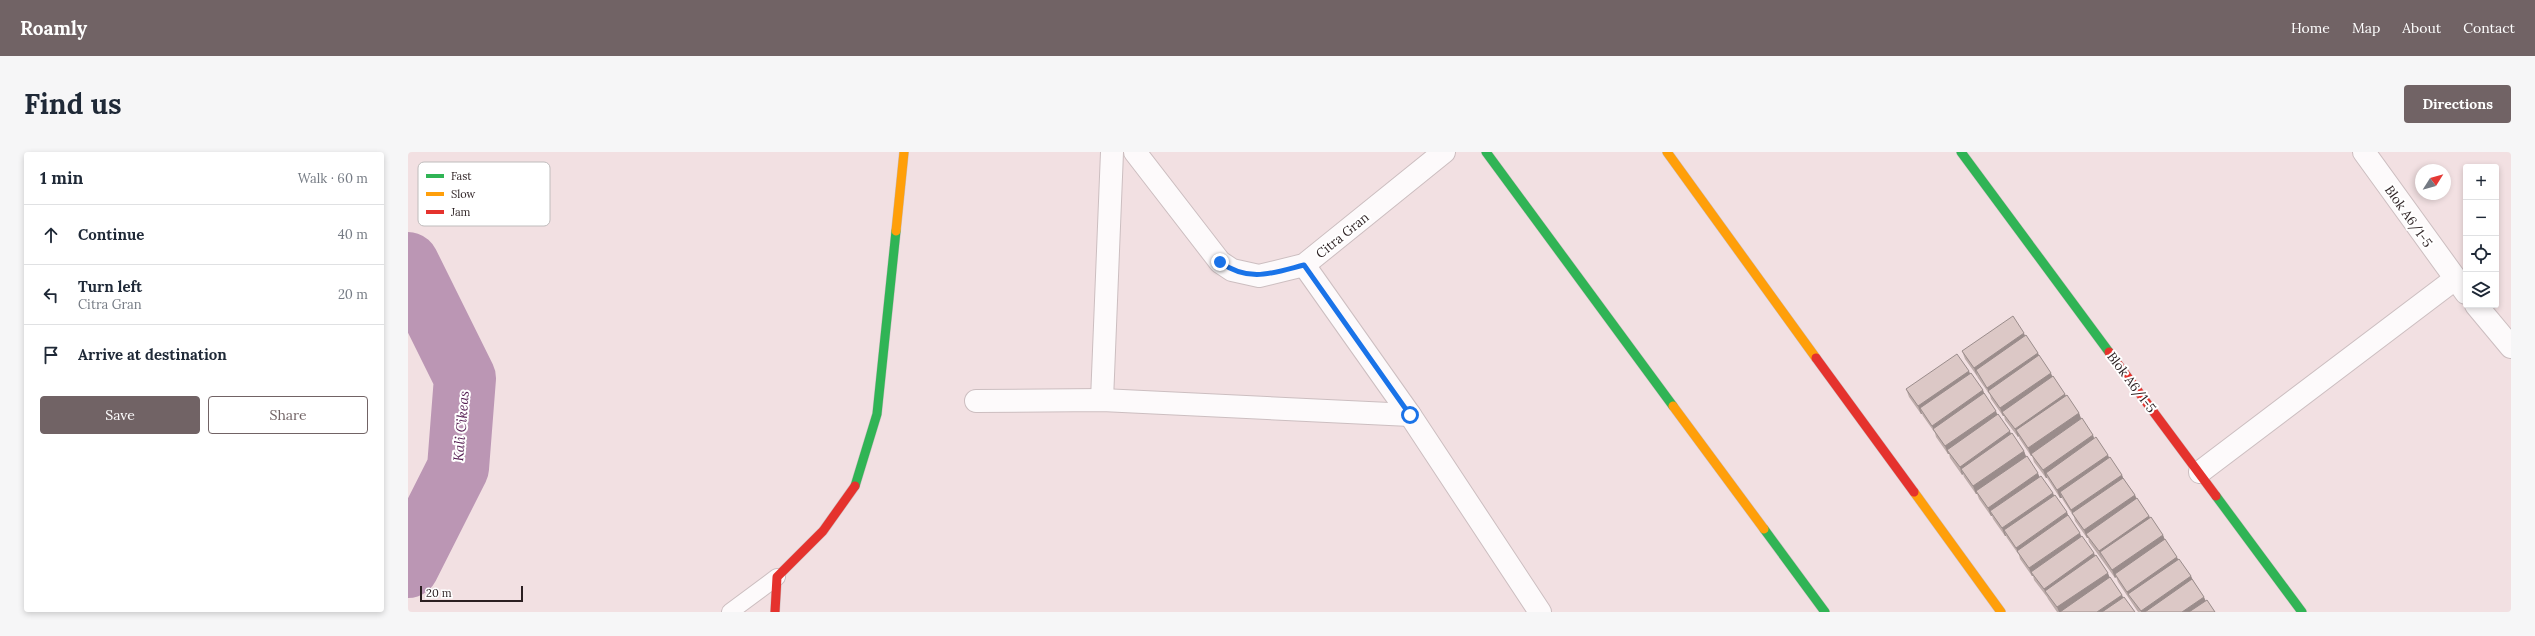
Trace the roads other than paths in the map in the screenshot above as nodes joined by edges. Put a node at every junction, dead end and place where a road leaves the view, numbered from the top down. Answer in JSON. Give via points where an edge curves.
{"nodes":[{"id":1,"x":904,"y":152,"type":"edge"},
{"id":2,"x":1112,"y":152,"type":"edge"},
{"id":3,"x":1135,"y":152,"type":"edge"},
{"id":4,"x":1444,"y":152,"type":"edge"},
{"id":5,"x":1486,"y":152,"type":"edge"},
{"id":6,"x":1667,"y":152,"type":"edge"},
{"id":7,"x":1961,"y":152,"type":"edge"},
{"id":8,"x":2364,"y":152,"type":"edge"},
{"id":9,"x":1304,"y":265,"type":"junction"},
{"id":10,"x":2460,"y":286,"type":"edge"},
{"id":11,"x":2478,"y":308,"type":"edge"},
{"id":12,"x":2511,"y":347,"type":"edge"},
{"id":13,"x":1102,"y":400,"type":"junction"},
{"id":14,"x":976,"y":401,"type":"dead end"},
{"id":15,"x":1410,"y":415,"type":"junction"},
{"id":16,"x":2200,"y":472,"type":"junction"},
{"id":17,"x":777,"y":577,"type":"junction"},
{"id":18,"x":730,"y":612,"type":"edge"},
{"id":19,"x":775,"y":612,"type":"edge"},
{"id":20,"x":1540,"y":612,"type":"edge"},
{"id":21,"x":1825,"y":612,"type":"edge"},
{"id":22,"x":2001,"y":612,"type":"edge"},
{"id":23,"x":2302,"y":612,"type":"edge"}],
"edges":[{"from":1,"to":17,"type":"street","via":[[876,414],[856,484],[823,531]]},
{"from":2,"to":13,"type":"street"},
{"from":3,"to":9,"type":"street","name":"Citra Gran","via":[[1220,262],[1232,270],[1259,276]]},
{"from":4,"to":9,"type":"street","name":"Citra Gran"},
{"from":5,"to":21,"type":"street"},
{"from":6,"to":22,"type":"street"},
{"from":7,"to":16,"type":"street","name":"Blok A6/1-5"},
{"from":8,"to":10,"type":"street","name":"Blok A6/1-5"},
{"from":9,"to":15,"type":"street"},
{"from":10,"to":16,"type":"street"},
{"from":11,"to":12,"type":"street"},
{"from":13,"to":14,"type":"street"},
{"from":13,"to":15,"type":"street"},
{"from":15,"to":20,"type":"street"},
{"from":16,"to":23,"type":"street","name":"Blok A6/1-5"},
{"from":17,"to":18,"type":"lane"},
{"from":17,"to":19,"type":"street"}]}
